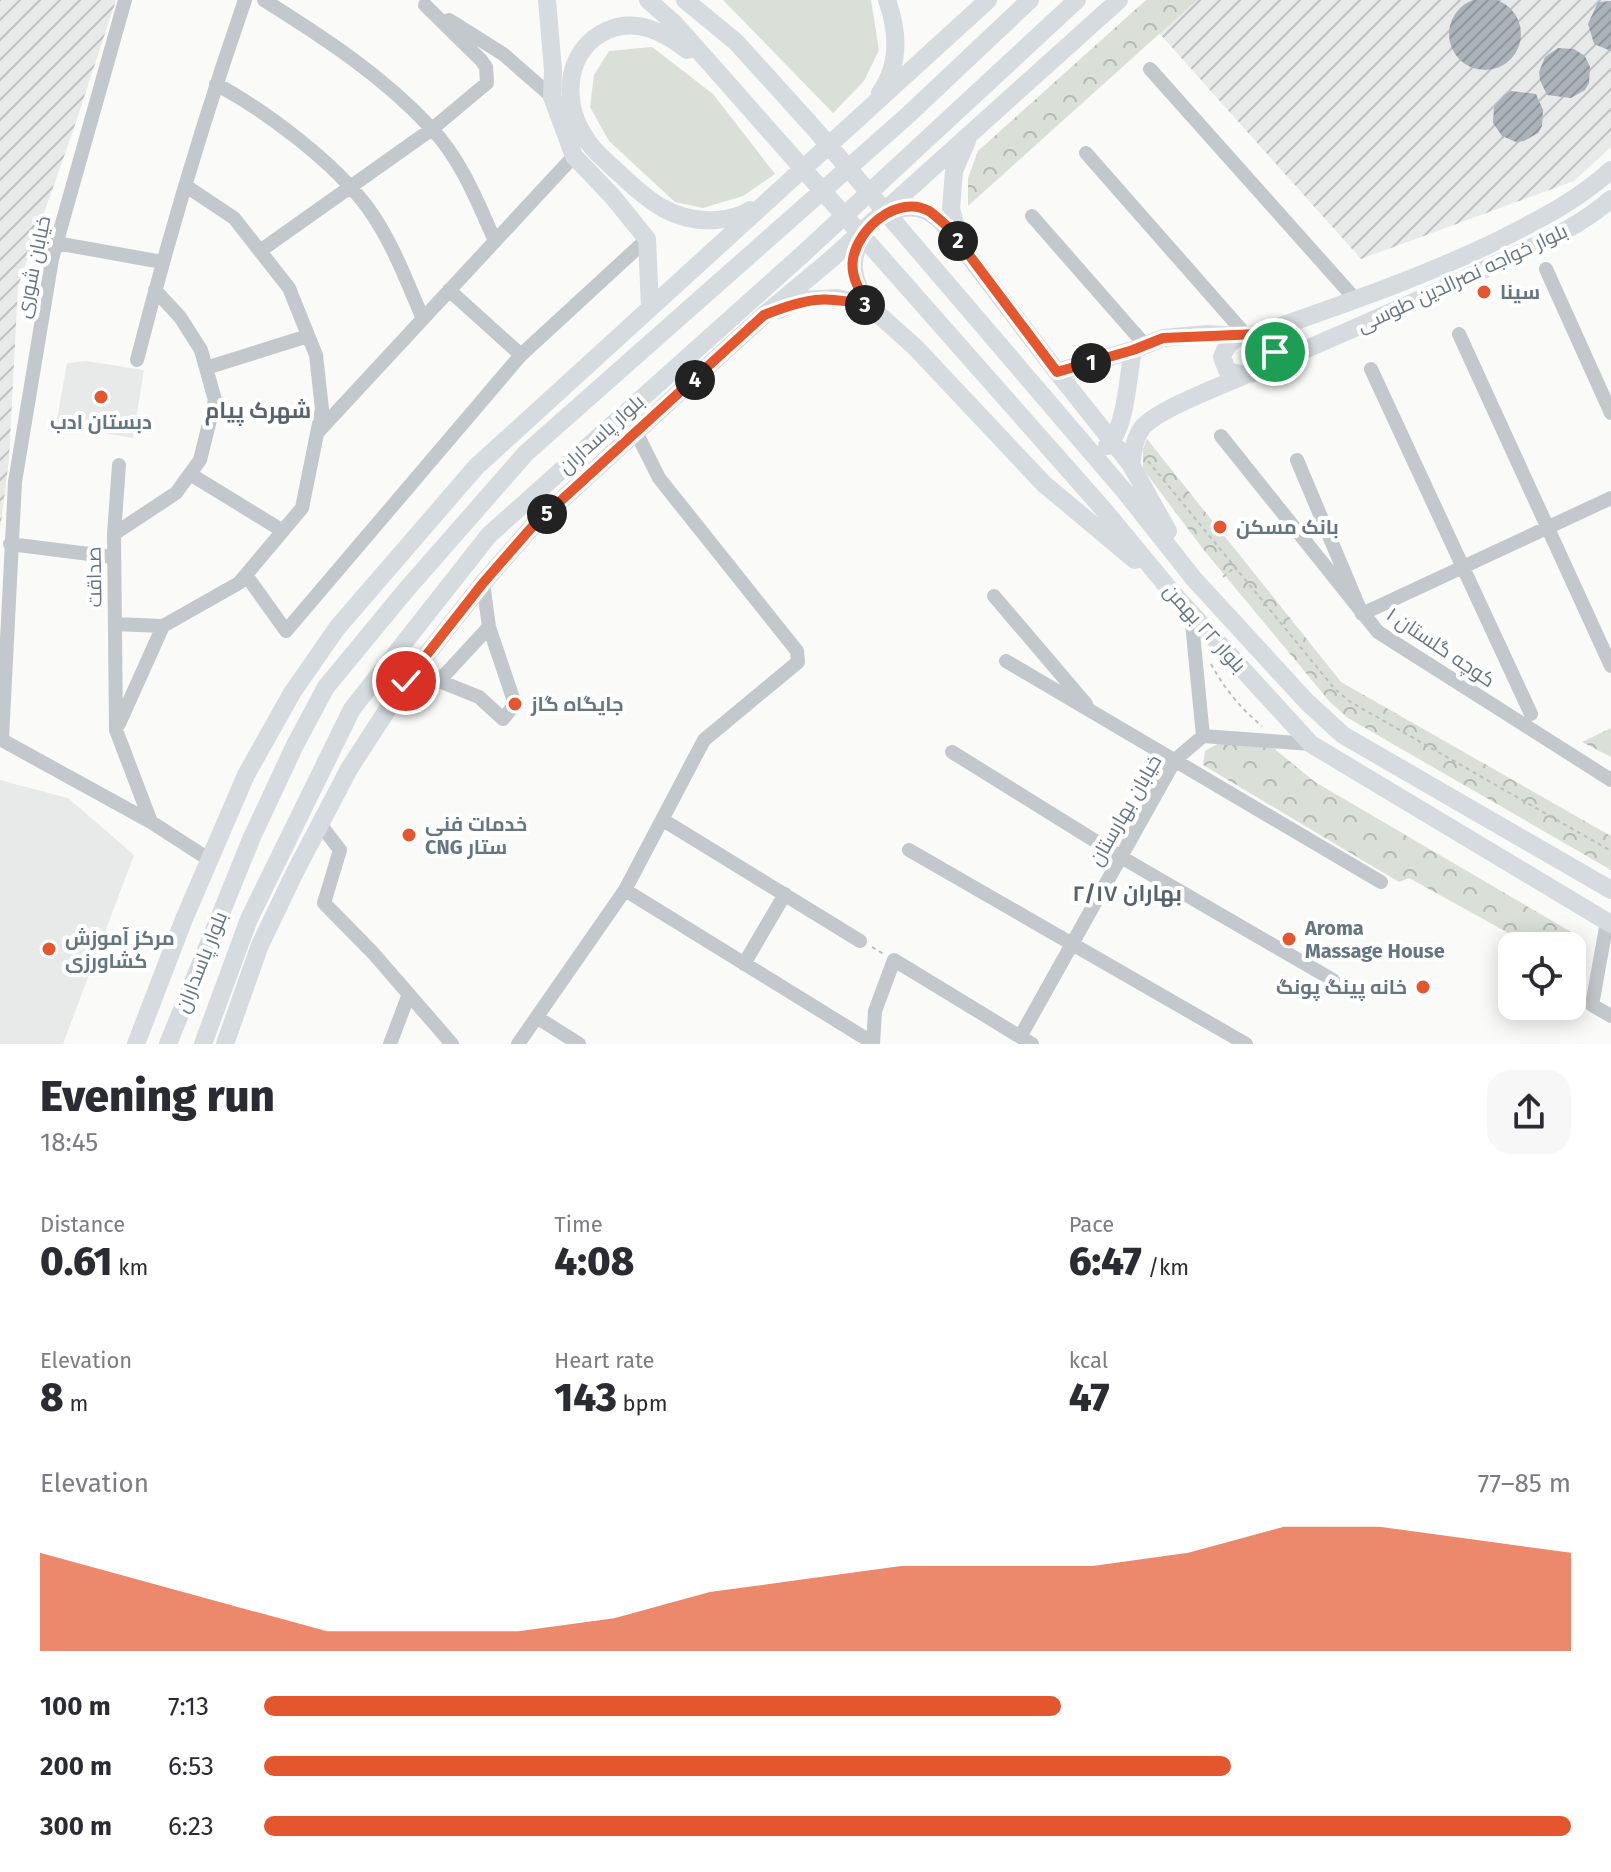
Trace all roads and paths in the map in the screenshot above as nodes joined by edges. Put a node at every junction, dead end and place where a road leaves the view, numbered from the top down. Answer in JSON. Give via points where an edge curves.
{"nodes":[{"id":1,"x":125,"y":0,"type":"edge"},
{"id":2,"x":245,"y":0,"type":"edge"},
{"id":3,"x":264,"y":0,"type":"edge"},
{"id":4,"x":547,"y":0,"type":"edge"},
{"id":5,"x":648,"y":0,"type":"edge"},
{"id":6,"x":685,"y":0,"type":"edge"},
{"id":7,"x":696,"y":0,"type":"edge"},
{"id":8,"x":887,"y":0,"type":"edge"},
{"id":9,"x":988,"y":0,"type":"edge"},
{"id":10,"x":1030,"y":0,"type":"edge"},
{"id":11,"x":1077,"y":0,"type":"edge"},
{"id":12,"x":1119,"y":0,"type":"edge"},
{"id":13,"x":422,"y":2,"type":"edge"},
{"id":14,"x":736,"y":42,"type":"junction"},
{"id":15,"x":1150,"y":69,"type":"dead end"},
{"id":16,"x":216,"y":84,"type":"junction"},
{"id":17,"x":730,"y":86,"type":"junction"},
{"id":18,"x":552,"y":97,"type":"junction"},
{"id":19,"x":870,"y":107,"type":"junction"},
{"id":20,"x":572,"y":111,"type":"junction"},
{"id":21,"x":432,"y":129,"type":"junction"},
{"id":22,"x":970,"y":134,"type":"junction"},
{"id":23,"x":1086,"y":153,"type":"dead end"},
{"id":24,"x":574,"y":156,"type":"junction"},
{"id":25,"x":1611,"y":170,"type":"edge"},
{"id":26,"x":186,"y":186,"type":"junction"},
{"id":27,"x":350,"y":187,"type":"junction"},
{"id":28,"x":773,"y":195,"type":"junction"},
{"id":29,"x":1611,"y":199,"type":"edge"},
{"id":30,"x":1032,"y":216,"type":"dead end"},
{"id":31,"x":647,"y":239,"type":"junction"},
{"id":32,"x":495,"y":241,"type":"junction"},
{"id":33,"x":56,"y":243,"type":"junction"},
{"id":34,"x":962,"y":247,"type":"junction"},
{"id":35,"x":260,"y":251,"type":"junction"},
{"id":36,"x":162,"y":262,"type":"junction"},
{"id":37,"x":1546,"y":269,"type":"dead end"},
{"id":38,"x":155,"y":290,"type":"junction"},
{"id":39,"x":449,"y":290,"type":"junction"},
{"id":40,"x":1356,"y":300,"type":"junction"},
{"id":41,"x":869,"y":306,"type":"junction"},
{"id":42,"x":650,"y":307,"type":"junction"},
{"id":43,"x":764,"y":315,"type":"junction"},
{"id":44,"x":423,"y":319,"type":"junction"},
{"id":45,"x":1459,"y":334,"type":"dead end"},
{"id":46,"x":1248,"y":335,"type":"junction"},
{"id":47,"x":308,"y":336,"type":"junction"},
{"id":48,"x":1139,"y":348,"type":"junction"},
{"id":49,"x":521,"y":355,"type":"junction"},
{"id":50,"x":137,"y":360,"type":"dead end"},
{"id":51,"x":1265,"y":367,"type":"junction"},
{"id":52,"x":206,"y":368,"type":"junction"},
{"id":53,"x":1371,"y":369,"type":"dead end"},
{"id":54,"x":1057,"y":372,"type":"junction"},
{"id":55,"x":1245,"y":375,"type":"junction"},
{"id":56,"x":1611,"y":413,"type":"edge"},
{"id":57,"x":318,"y":432,"type":"junction"},
{"id":58,"x":637,"y":434,"type":"junction"},
{"id":59,"x":1221,"y":436,"type":"dead end"},
{"id":60,"x":1113,"y":441,"type":"junction"},
{"id":61,"x":1088,"y":449,"type":"junction"},
{"id":62,"x":526,"y":453,"type":"junction"},
{"id":63,"x":1137,"y":460,"type":"junction"},
{"id":64,"x":1297,"y":460,"type":"dead end"},
{"id":65,"x":119,"y":465,"type":"dead end"},
{"id":66,"x":476,"y":467,"type":"junction"},
{"id":67,"x":190,"y":474,"type":"junction"},
{"id":68,"x":1611,"y":498,"type":"edge"},
{"id":69,"x":1548,"y":528,"type":"junction"},
{"id":70,"x":283,"y":531,"type":"junction"},
{"id":71,"x":114,"y":534,"type":"junction"},
{"id":72,"x":10,"y":544,"type":"junction"},
{"id":73,"x":113,"y":557,"type":"junction"},
{"id":74,"x":1235,"y":567,"type":"junction"},
{"id":75,"x":1463,"y":567,"type":"junction"},
{"id":76,"x":246,"y":575,"type":"junction"},
{"id":77,"x":1223,"y":577,"type":"dead end"},
{"id":78,"x":1194,"y":579,"type":"junction"},
{"id":79,"x":483,"y":583,"type":"junction"},
{"id":80,"x":1171,"y":591,"type":"junction"},
{"id":81,"x":994,"y":596,"type":"dead end"},
{"id":82,"x":1191,"y":613,"type":"junction"},
{"id":83,"x":1362,"y":614,"type":"junction"},
{"id":84,"x":115,"y":624,"type":"junction"},
{"id":85,"x":163,"y":626,"type":"junction"},
{"id":86,"x":489,"y":627,"type":"junction"},
{"id":87,"x":1205,"y":657,"type":"dead end"},
{"id":88,"x":316,"y":660,"type":"junction"},
{"id":89,"x":1006,"y":661,"type":"dead end"},
{"id":90,"x":1611,"y":666,"type":"edge"},
{"id":91,"x":439,"y":681,"type":"junction"},
{"id":92,"x":399,"y":692,"type":"junction"},
{"id":93,"x":1094,"y":713,"type":"junction"},
{"id":94,"x":1531,"y":714,"type":"dead end"},
{"id":95,"x":116,"y":730,"type":"junction"},
{"id":96,"x":1269,"y":731,"type":"dead end"},
{"id":97,"x":1203,"y":736,"type":"junction"},
{"id":98,"x":1,"y":739,"type":"edge"},
{"id":99,"x":1311,"y":744,"type":"junction"},
{"id":100,"x":295,"y":745,"type":"junction"},
{"id":101,"x":952,"y":752,"type":"dead end"},
{"id":102,"x":1175,"y":760,"type":"junction"},
{"id":103,"x":1611,"y":780,"type":"edge"},
{"id":104,"x":663,"y":820,"type":"junction"},
{"id":105,"x":151,"y":822,"type":"junction"},
{"id":106,"x":320,"y":824,"type":"junction"},
{"id":107,"x":909,"y":850,"type":"dead end"},
{"id":108,"x":1611,"y":851,"type":"edge"},
{"id":109,"x":1121,"y":857,"type":"junction"},
{"id":110,"x":210,"y":860,"type":"junction"},
{"id":111,"x":1381,"y":882,"type":"dead end"},
{"id":112,"x":625,"y":890,"type":"junction"},
{"id":113,"x":1611,"y":890,"type":"edge"},
{"id":114,"x":785,"y":894,"type":"junction"},
{"id":115,"x":1609,"y":923,"type":"edge"},
{"id":116,"x":860,"y":941,"type":"joint"},
{"id":117,"x":1073,"y":944,"type":"junction"},
{"id":118,"x":894,"y":960,"type":"junction"},
{"id":119,"x":744,"y":964,"type":"junction"},
{"id":120,"x":1333,"y":980,"type":"dead end"},
{"id":121,"x":409,"y":994,"type":"junction"},
{"id":122,"x":1611,"y":1016,"type":"edge"},
{"id":123,"x":538,"y":1018,"type":"junction"},
{"id":124,"x":1026,"y":1040,"type":"edge"},
{"id":125,"x":873,"y":1043,"type":"edge"},
{"id":126,"x":136,"y":1044,"type":"edge"},
{"id":127,"x":168,"y":1044,"type":"edge"},
{"id":128,"x":203,"y":1044,"type":"edge"},
{"id":129,"x":225,"y":1044,"type":"edge"},
{"id":130,"x":390,"y":1044,"type":"edge"},
{"id":131,"x":452,"y":1044,"type":"edge"},
{"id":132,"x":518,"y":1044,"type":"edge"},
{"id":133,"x":579,"y":1044,"type":"edge"},
{"id":134,"x":1246,"y":1044,"type":"edge"}],
"edges":[{"from":1,"to":33,"type":"street","name":"خیابان شوری"},
{"from":2,"to":16,"type":"street"},
{"from":3,"to":21,"type":"street","via":[[333,43]]},
{"from":4,"to":18,"type":"main road"},
{"from":5,"to":17,"type":"main road"},
{"from":6,"to":14,"type":"main road"},
{"from":7,"to":14,"type":"main road"},
{"from":8,"to":19,"type":"main road","via":[[896,41],[893,63]]},
{"from":9,"to":19,"type":"main road"},
{"from":10,"to":62,"type":"main road","name":"بلوار پاسداران","via":[[907,116]]},
{"from":11,"to":128,"type":"main road","name":"بلوار پاسداران","via":[[489,535],[352,709],[249,919]]},
{"from":12,"to":22,"type":"main road"},
{"from":13,"to":18,"type":"street","via":[[503,54]]},
{"from":13,"to":21,"type":"street","via":[[486,67],[487,83]]},
{"from":14,"to":61,"type":"main road","name":"بلوار ۲۲ بهمن"},
{"from":15,"to":40,"type":"street"},
{"from":16,"to":26,"type":"street"},
{"from":16,"to":27,"type":"street","via":[[254,105]]},
{"from":17,"to":20,"type":"main road","via":[[672,39],[631,25],[595,36],[576,59]]},
{"from":17,"to":80,"type":"main road","name":"بلوار ۲۲ بهمن"},
{"from":18,"to":20,"type":"street"},
{"from":18,"to":24,"type":"main road"},
{"from":19,"to":28,"type":"main road"},
{"from":20,"to":28,"type":"main road","via":[[594,149],[665,211],[702,221],[723,220],[744,214]]},
{"from":21,"to":27,"type":"street"},
{"from":21,"to":32,"type":"street","via":[[454,158]]},
{"from":22,"to":34,"type":"main road","via":[[954,171],[951,209]]},
{"from":22,"to":43,"type":"main road"},
{"from":23,"to":46,"type":"street"},
{"from":24,"to":31,"type":"main road"},
{"from":24,"to":32,"type":"street"},
{"from":25,"to":40,"type":"main road","name":"بلوار خواجه نصرالدین طوسی","via":[[1553,213],[1463,258]]},
{"from":26,"to":35,"type":"street","via":[[234,218]]},
{"from":26,"to":36,"type":"street"},
{"from":27,"to":35,"type":"street"},
{"from":27,"to":44,"type":"street","via":[[397,260]]},
{"from":28,"to":42,"type":"main road"},
{"from":29,"to":51,"type":"main road","name":"بلوار خواجه نصرالدین طوسی","via":[[1566,230],[1474,275]]},
{"from":30,"to":48,"type":"street"},
{"from":31,"to":42,"type":"main road"},
{"from":31,"to":49,"type":"street"},
{"from":32,"to":39,"type":"street"},
{"from":33,"to":36,"type":"street"},
{"from":33,"to":72,"type":"street","name":"خیابان شوری","via":[[15,482]]},
{"from":34,"to":41,"type":"main road","via":[[927,210],[902,206],[879,218],[863,235],[853,259],[856,285]]},
{"from":34,"to":54,"type":"main road"},
{"from":35,"to":47,"type":"street","via":[[289,288]]},
{"from":36,"to":38,"type":"street"},
{"from":37,"to":56,"type":"street"},
{"from":38,"to":50,"type":"street"},
{"from":38,"to":52,"type":"street","name":"صداقت","via":[[180,317]]},
{"from":39,"to":44,"type":"street"},
{"from":39,"to":49,"type":"street"},
{"from":40,"to":46,"type":"main road","name":"بلوار خواجه نصرالدین طوسی"},
{"from":41,"to":43,"type":"main road","via":[[837,298],[801,300]]},
{"from":41,"to":80,"type":"main road","via":[[915,347],[1044,484]]},
{"from":42,"to":66,"type":"main road"},
{"from":43,"to":58,"type":"main road"},
{"from":44,"to":57,"type":"street"},
{"from":45,"to":69,"type":"street"},
{"from":46,"to":48,"type":"main road","via":[[1163,338]]},
{"from":46,"to":51,"type":"main road","via":[[1270,339],[1274,345]]},
{"from":46,"to":55,"type":"main road","via":[[1228,345],[1222,357],[1227,370]]},
{"from":47,"to":52,"type":"street"},
{"from":47,"to":57,"type":"street","via":[[316,355],[322,409]]},
{"from":48,"to":54,"type":"main road"},
{"from":48,"to":60,"type":"main road"},
{"from":49,"to":76,"type":"street","via":[[286,631]]},
{"from":51,"to":55,"type":"main road"},
{"from":52,"to":67,"type":"street","name":"صداقت","via":[[215,400],[200,460]]},
{"from":53,"to":75,"type":"street"},
{"from":54,"to":60,"type":"main road"},
{"from":55,"to":63,"type":"main road","via":[[1142,428],[1134,444]]},
{"from":57,"to":70,"type":"street","via":[[302,508]]},
{"from":58,"to":79,"type":"main road","via":[[532,527]]},
{"from":58,"to":104,"type":"street","via":[[659,478],[797,651],[798,662],[704,740]]},
{"from":59,"to":83,"type":"street","name":"کوچه گلستان ۱"},
{"from":60,"to":61,"type":"main road","via":[[1103,449]]},
{"from":60,"to":63,"type":"main road"},
{"from":61,"to":78,"type":"main road","name":"بلوار ۲۲ بهمن"},
{"from":62,"to":66,"type":"main road"},
{"from":62,"to":100,"type":"main road","name":"بلوار پاسداران","via":[[326,687]]},
{"from":63,"to":74,"type":"path"},
{"from":63,"to":78,"type":"main road"},
{"from":64,"to":83,"type":"street"},
{"from":65,"to":71,"type":"street"},
{"from":66,"to":88,"type":"main road","via":[[337,628]]},
{"from":67,"to":70,"type":"street"},
{"from":67,"to":71,"type":"street","name":"صداقت","via":[[176,493]]},
{"from":68,"to":69,"type":"street"},
{"from":69,"to":75,"type":"street"},
{"from":69,"to":90,"type":"street"},
{"from":70,"to":76,"type":"street"},
{"from":71,"to":73,"type":"street","name":"صداقت"},
{"from":72,"to":73,"type":"street"},
{"from":72,"to":98,"type":"street","name":"خیابان شوری"},
{"from":73,"to":84,"type":"street","name":"صداقت"},
{"from":74,"to":77,"type":"path"},
{"from":74,"to":108,"type":"path","via":[[1349,701]]},
{"from":75,"to":83,"type":"street"},
{"from":75,"to":94,"type":"street"},
{"from":76,"to":85,"type":"street"},
{"from":78,"to":113,"type":"main road","name":"بلوار ۲۲ بهمن","via":[[1343,735]]},
{"from":79,"to":86,"type":"street"},
{"from":79,"to":92,"type":"main road"},
{"from":80,"to":82,"type":"main road","name":"بلوار ۲۲ بهمن"},
{"from":81,"to":93,"type":"street"},
{"from":82,"to":97,"type":"street"},
{"from":82,"to":99,"type":"main road","name":"بلوار ۲۲ بهمن"},
{"from":83,"to":103,"type":"street","name":"کوچه گلستان ۱","via":[[1378,632]]},
{"from":84,"to":85,"type":"street"},
{"from":84,"to":95,"type":"street","name":"صداقت"},
{"from":85,"to":95,"type":"street"},
{"from":86,"to":91,"type":"street"},
{"from":86,"to":91,"type":"street","via":[[515,704],[503,719],[479,697]]},
{"from":87,"to":96,"type":"path","via":[[1221,683]]},
{"from":88,"to":100,"type":"main road"},
{"from":88,"to":110,"type":"main road","via":[[246,775]]},
{"from":89,"to":93,"type":"street"},
{"from":91,"to":92,"type":"street"},
{"from":92,"to":106,"type":"main road"},
{"from":93,"to":102,"type":"street"},
{"from":95,"to":105,"type":"street","name":"صداقت"},
{"from":97,"to":99,"type":"street"},
{"from":97,"to":102,"type":"street","name":"خیابان بهارستان"},
{"from":98,"to":105,"type":"street"},
{"from":99,"to":115,"type":"main road","name":"بلوار ۲۲ بهمن"},
{"from":100,"to":127,"type":"main road","name":"بلوار پاسداران"},
{"from":101,"to":109,"type":"street"},
{"from":102,"to":109,"type":"street","name":"خیابان بهارستان"},
{"from":102,"to":111,"type":"street"},
{"from":104,"to":112,"type":"street"},
{"from":104,"to":114,"type":"street"},
{"from":105,"to":110,"type":"street"},
{"from":106,"to":121,"type":"street","via":[[340,850],[324,903]]},
{"from":106,"to":129,"type":"main road","via":[[260,945]]},
{"from":107,"to":117,"type":"street"},
{"from":109,"to":117,"type":"street","name":"خیابان بهارستان"},
{"from":109,"to":120,"type":"street"},
{"from":110,"to":126,"type":"main road"},
{"from":112,"to":119,"type":"street"},
{"from":112,"to":123,"type":"street"},
{"from":114,"to":116,"type":"street"},
{"from":114,"to":119,"type":"street"},
{"from":115,"to":122,"type":"street","via":[[1592,1005]]},
{"from":116,"to":118,"type":"path"},
{"from":117,"to":124,"type":"street","name":"خیابان بهارستان"},
{"from":117,"to":134,"type":"street"},
{"from":118,"to":124,"type":"street"},
{"from":118,"to":125,"type":"street","via":[[875,1011]]},
{"from":119,"to":125,"type":"street"},
{"from":121,"to":130,"type":"street"},
{"from":121,"to":131,"type":"street"},
{"from":123,"to":132,"type":"street"},
{"from":123,"to":133,"type":"street"}]}
